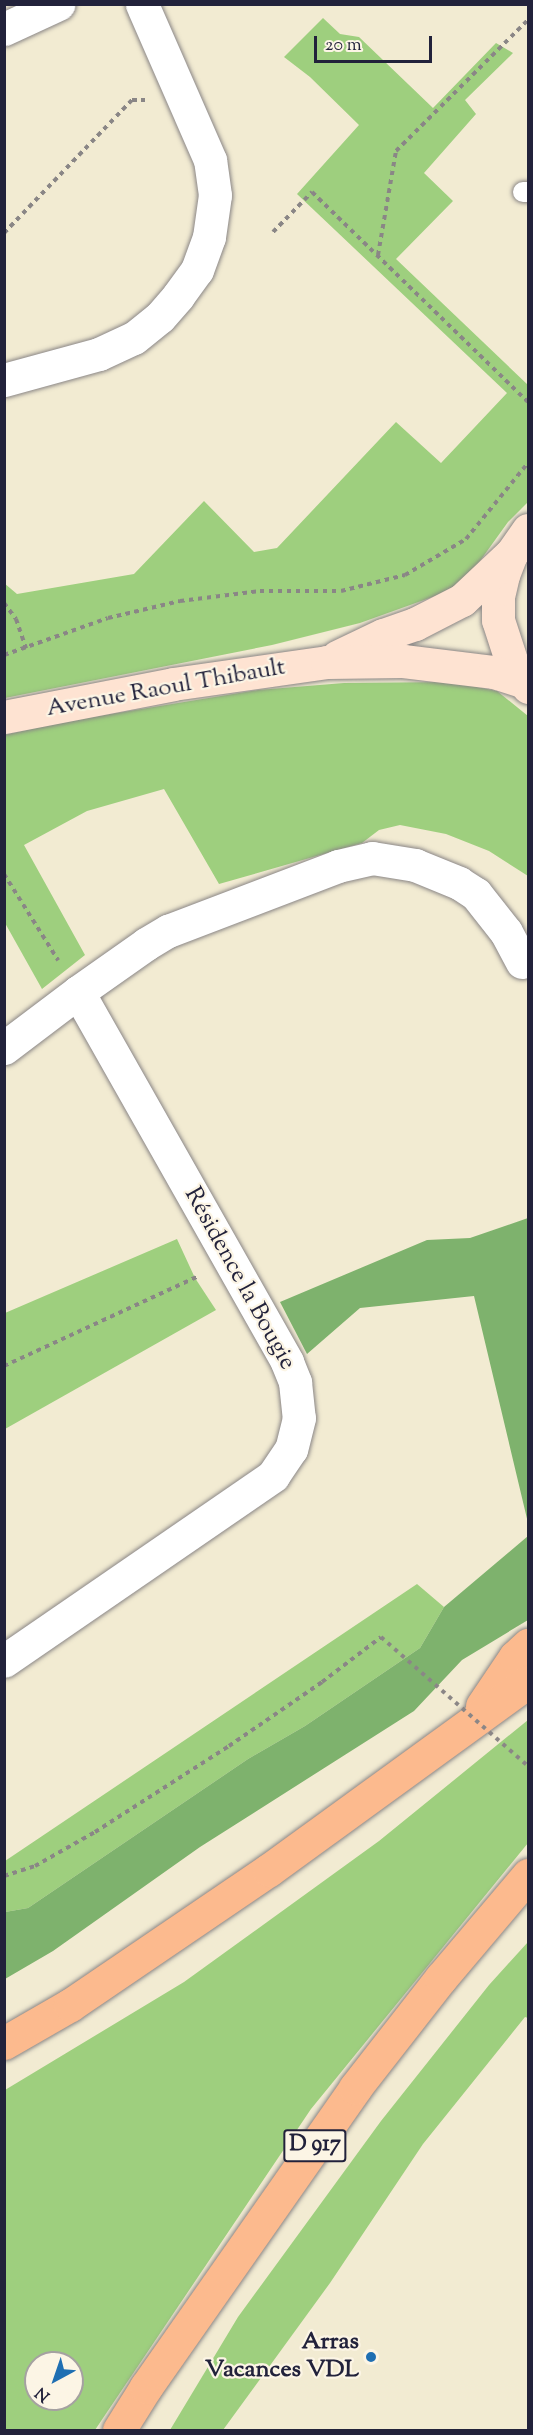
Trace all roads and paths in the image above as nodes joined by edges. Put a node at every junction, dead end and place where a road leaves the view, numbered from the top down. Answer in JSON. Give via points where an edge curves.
{"nodes":[{"id":1,"x":58,"y":4,"type":"edge"},
{"id":2,"x":142,"y":4,"type":"edge"},
{"id":3,"x":528,"y":20,"type":"edge"},
{"id":4,"x":4,"y":29,"type":"edge"},
{"id":5,"x":182,"y":91,"type":"junction"},
{"id":6,"x":273,"y":232,"type":"dead end"},
{"id":7,"x":4,"y":233,"type":"edge"},
{"id":8,"x":378,"y":256,"type":"junction"},
{"id":9,"x":4,"y":380,"type":"edge"},
{"id":10,"x":528,"y":402,"type":"edge"},
{"id":11,"x":528,"y":463,"type":"edge"},
{"id":12,"x":520,"y":542,"type":"edge"},
{"id":13,"x":4,"y":603,"type":"edge"},
{"id":14,"x":26,"y":648,"type":"junction"},
{"id":15,"x":4,"y":655,"type":"edge"},
{"id":16,"x":327,"y":662,"type":"junction"},
{"id":17,"x":526,"y":685,"type":"edge"},
{"id":18,"x":4,"y":717,"type":"edge"},
{"id":19,"x":4,"y":874,"type":"edge"},
{"id":20,"x":522,"y":962,"type":"dead end"},
{"id":21,"x":78,"y":992,"type":"junction"},
{"id":22,"x":4,"y":1048,"type":"edge"},
{"id":23,"x":231,"y":1261,"type":"junction"},
{"id":24,"x":4,"y":1366,"type":"edge"},
{"id":25,"x":528,"y":1645,"type":"edge"},
{"id":26,"x":4,"y":1661,"type":"edge"},
{"id":27,"x":528,"y":1682,"type":"edge"},
{"id":28,"x":469,"y":1725,"type":"junction"},
{"id":29,"x":528,"y":1766,"type":"edge"},
{"id":30,"x":528,"y":1875,"type":"edge"},
{"id":31,"x":4,"y":1876,"type":"edge"},
{"id":32,"x":4,"y":2043,"type":"edge"},
{"id":33,"x":119,"y":2430,"type":"edge"}],
"edges":[{"from":1,"to":4,"type":"street"},
{"from":2,"to":5,"type":"street"},
{"from":3,"to":8,"type":"path","via":[[396,152]]},
{"from":5,"to":7,"type":"path","via":[[164,100],[132,100]]},
{"from":5,"to":9,"type":"street","via":[[210,160],[214,195],[210,237],[197,270],[160,317],[134,338],[99,354]]},
{"from":6,"to":8,"type":"path","via":[[312,192]]},
{"from":8,"to":10,"type":"path"},
{"from":11,"to":14,"type":"path","via":[[466,540],[405,575],[341,591],[260,591],[180,601],[108,618]]},
{"from":12,"to":16,"type":"street","via":[[462,600]]},
{"from":12,"to":17,"type":"street","via":[[500,586],[498,620],[507,653]]},
{"from":13,"to":14,"type":"path","via":[[16,619]]},
{"from":14,"to":15,"type":"path"},
{"from":16,"to":17,"type":"street","via":[[403,661],[494,672]]},
{"from":16,"to":18,"type":"street","name":"Avenue Raoul Thibault","via":[[173,684]]},
{"from":19,"to":21,"type":"path"},
{"from":20,"to":21,"type":"street","via":[[506,932],[476,894],[415,865],[372,858],[338,866],[168,931]]},
{"from":21,"to":22,"type":"street"},
{"from":21,"to":23,"type":"street","name":"Résidence la Bougie"},
{"from":23,"to":24,"type":"path"},
{"from":23,"to":26,"type":"street","name":"Résidence la Bougie","via":[[295,1382],[299,1418],[284,1464],[256,1490]]},
{"from":25,"to":28,"type":"highway","via":[[515,1657]]},
{"from":27,"to":28,"type":"highway"},
{"from":28,"to":32,"type":"highway","via":[[269,1870],[70,2005]]},
{"from":29,"to":31,"type":"path","bridge":true,"via":[[381,1637],[229,1746],[95,1832],[35,1866]]},
{"from":30,"to":33,"type":"highway","number":"D 917","via":[[355,2088]]}]}
